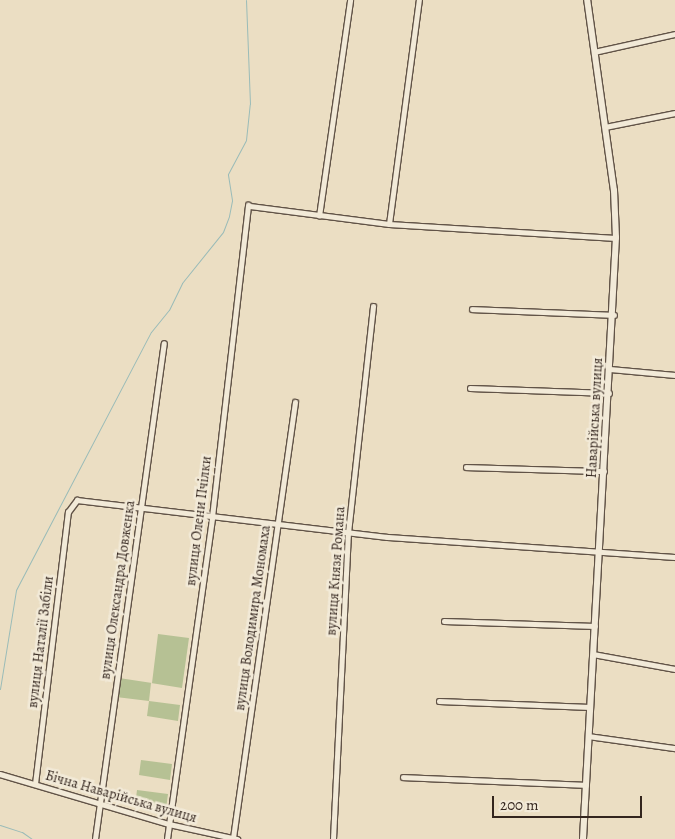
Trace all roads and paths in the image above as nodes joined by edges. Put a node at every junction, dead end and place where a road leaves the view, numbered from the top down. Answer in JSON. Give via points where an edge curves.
{"nodes":[{"id":1,"x":350,"y":0,"type":"edge"},
{"id":2,"x":420,"y":0,"type":"edge"},
{"id":3,"x":587,"y":0,"type":"edge"},
{"id":4,"x":675,"y":34,"type":"edge"},
{"id":5,"x":594,"y":52,"type":"junction"},
{"id":6,"x":675,"y":112,"type":"edge"},
{"id":7,"x":605,"y":127,"type":"junction"},
{"id":8,"x":319,"y":216,"type":"junction"},
{"id":9,"x":389,"y":224,"type":"junction"},
{"id":10,"x":616,"y":238,"type":"junction"},
{"id":11,"x":373,"y":306,"type":"dead end"},
{"id":12,"x":472,"y":309,"type":"dead end"},
{"id":13,"x":614,"y":315,"type":"junction"},
{"id":14,"x":164,"y":344,"type":"dead end"},
{"id":15,"x":610,"y":369,"type":"junction"},
{"id":16,"x":675,"y":375,"type":"edge"},
{"id":17,"x":470,"y":388,"type":"dead end"},
{"id":18,"x":609,"y":393,"type":"junction"},
{"id":19,"x":295,"y":402,"type":"dead end"},
{"id":20,"x":466,"y":466,"type":"dead end"},
{"id":21,"x":604,"y":471,"type":"junction"},
{"id":22,"x":141,"y":507,"type":"junction"},
{"id":23,"x":212,"y":517,"type":"junction"},
{"id":24,"x":278,"y":525,"type":"junction"},
{"id":25,"x":348,"y":533,"type":"junction"},
{"id":26,"x":600,"y":551,"type":"junction"},
{"id":27,"x":675,"y":558,"type":"edge"},
{"id":28,"x":444,"y":621,"type":"dead end"},
{"id":29,"x":595,"y":626,"type":"junction"},
{"id":30,"x":593,"y":654,"type":"junction"},
{"id":31,"x":675,"y":669,"type":"edge"},
{"id":32,"x":439,"y":701,"type":"dead end"},
{"id":33,"x":590,"y":706,"type":"junction"},
{"id":34,"x":588,"y":736,"type":"junction"},
{"id":35,"x":675,"y":748,"type":"edge"},
{"id":36,"x":0,"y":774,"type":"edge"},
{"id":37,"x":403,"y":777,"type":"dead end"},
{"id":38,"x":35,"y":784,"type":"junction"},
{"id":39,"x":586,"y":785,"type":"junction"},
{"id":40,"x":100,"y":802,"type":"junction"},
{"id":41,"x":169,"y":824,"type":"junction"},
{"id":42,"x":235,"y":838,"type":"edge"},
{"id":43,"x":95,"y":839,"type":"edge"},
{"id":44,"x":167,"y":839,"type":"edge"},
{"id":45,"x":333,"y":839,"type":"edge"},
{"id":46,"x":583,"y":839,"type":"edge"}],
"edges":[{"from":1,"to":8,"type":"street"},
{"from":2,"to":9,"type":"street"},
{"from":3,"to":5,"type":"street","name":"Наварійська вулиця"},
{"from":4,"to":5,"type":"street"},
{"from":5,"to":7,"type":"street","name":"Наварійська вулиця"},
{"from":6,"to":7,"type":"street"},
{"from":7,"to":10,"type":"street","name":"Наварійська вулиця","via":[[614,191]]},
{"from":8,"to":9,"type":"street"},
{"from":8,"to":23,"type":"street","name":"вулиця Олени Пчілки","via":[[249,206]]},
{"from":9,"to":10,"type":"street"},
{"from":10,"to":13,"type":"street","name":"Наварійська вулиця"},
{"from":11,"to":25,"type":"street","name":"вулиця Князя Романа"},
{"from":12,"to":13,"type":"street"},
{"from":13,"to":15,"type":"street","name":"Наварійська вулиця"},
{"from":14,"to":22,"type":"street","name":"вулиця Олександра Довженка"},
{"from":15,"to":16,"type":"street"},
{"from":15,"to":18,"type":"street","name":"Наварійська вулиця"},
{"from":17,"to":18,"type":"street"},
{"from":18,"to":21,"type":"street","name":"Наварійська вулиця"},
{"from":19,"to":24,"type":"street","name":"вулиця Володимира Мономаха"},
{"from":20,"to":21,"type":"street"},
{"from":21,"to":26,"type":"street","name":"Наварійська вулиця"},
{"from":22,"to":23,"type":"street"},
{"from":22,"to":38,"type":"street","name":"вулиця Наталії Забіли","via":[[81,499],[73,503],[68,512]]},
{"from":22,"to":40,"type":"street","name":"вулиця Олександра Довженка"},
{"from":23,"to":24,"type":"street"},
{"from":23,"to":41,"type":"street","name":"вулиця Олени Пчілки"},
{"from":24,"to":25,"type":"street"},
{"from":24,"to":42,"type":"street","name":"вулиця Володимира Мономаха"},
{"from":25,"to":26,"type":"street"},
{"from":25,"to":45,"type":"street","name":"вулиця Князя Романа"},
{"from":26,"to":27,"type":"street"},
{"from":26,"to":29,"type":"street","name":"Наварійська вулиця"},
{"from":28,"to":29,"type":"street"},
{"from":29,"to":30,"type":"street","name":"Наварійська вулиця"},
{"from":30,"to":31,"type":"street"},
{"from":30,"to":33,"type":"street","name":"Наварійська вулиця"},
{"from":32,"to":33,"type":"street"},
{"from":33,"to":34,"type":"street","name":"Наварійська вулиця"},
{"from":34,"to":35,"type":"street"},
{"from":34,"to":39,"type":"street","name":"Наварійська вулиця"},
{"from":36,"to":38,"type":"street","name":"Бічна Наварійська вулиця"},
{"from":37,"to":39,"type":"street"},
{"from":38,"to":40,"type":"street","name":"Бічна Наварійська вулиця"},
{"from":39,"to":46,"type":"street","name":"Наварійська вулиця"},
{"from":40,"to":41,"type":"street","name":"Бічна Наварійська вулиця"},
{"from":40,"to":43,"type":"street","name":"вулиця Олександра Довженка"},
{"from":41,"to":42,"type":"street","name":"Бічна Наварійська вулиця"},
{"from":41,"to":44,"type":"street","name":"вулиця Олени Пчілки"}]}
